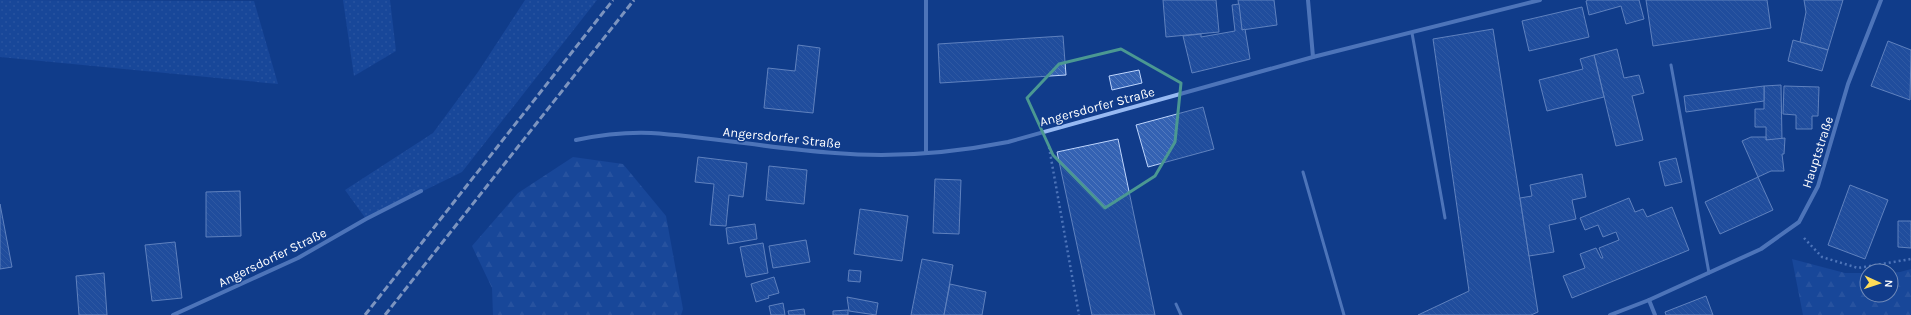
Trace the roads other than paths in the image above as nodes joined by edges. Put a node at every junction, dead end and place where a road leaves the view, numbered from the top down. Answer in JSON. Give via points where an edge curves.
{"nodes":[{"id":1,"x":926,"y":0,"type":"edge"},
{"id":2,"x":1308,"y":0,"type":"edge"},
{"id":3,"x":1540,"y":0,"type":"edge"},
{"id":4,"x":1881,"y":0,"type":"edge"},
{"id":5,"x":1412,"y":33,"type":"junction"},
{"id":6,"x":1313,"y":57,"type":"junction"},
{"id":7,"x":1671,"y":65,"type":"dead end"},
{"id":8,"x":576,"y":140,"type":"dead end"},
{"id":9,"x":926,"y":153,"type":"junction"},
{"id":10,"x":1303,"y":172,"type":"dead end"},
{"id":11,"x":421,"y":191,"type":"dead end"},
{"id":12,"x":1445,"y":218,"type":"dead end"},
{"id":13,"x":1709,"y":273,"type":"junction"},
{"id":14,"x":1649,"y":300,"type":"junction"},
{"id":15,"x":1176,"y":304,"type":"dead end"},
{"id":16,"x":173,"y":315,"type":"edge"},
{"id":17,"x":1181,"y":315,"type":"edge"},
{"id":18,"x":1344,"y":315,"type":"edge"},
{"id":19,"x":1610,"y":315,"type":"edge"},
{"id":20,"x":1655,"y":315,"type":"edge"}],
"edges":[{"from":1,"to":9,"type":"street"},
{"from":2,"to":6,"type":"street"},
{"from":3,"to":5,"type":"street","name":"Angersdorfer Straße"},
{"from":4,"to":13,"type":"street","name":"Hauptstraße","via":[[1848,84],[1818,186],[1799,222],[1761,249]]},
{"from":5,"to":6,"type":"street","name":"Angersdorfer Straße"},
{"from":5,"to":12,"type":"lane"},
{"from":6,"to":9,"type":"street","name":"Angersdorfer Straße","via":[[1008,142],[971,149]]},
{"from":7,"to":13,"type":"lane"},
{"from":8,"to":9,"type":"street","name":"Angersdorfer Straße","via":[[610,134],[650,133],[837,154]]},
{"from":10,"to":18,"type":"lane"},
{"from":11,"to":16,"type":"street","name":"Angersdorfer Straße","via":[[298,258]]},
{"from":13,"to":14,"type":"street","name":"Hauptstraße"},
{"from":14,"to":19,"type":"street","name":"Hauptstraße"},
{"from":14,"to":20,"type":"street"},
{"from":15,"to":17,"type":"lane"}]}
